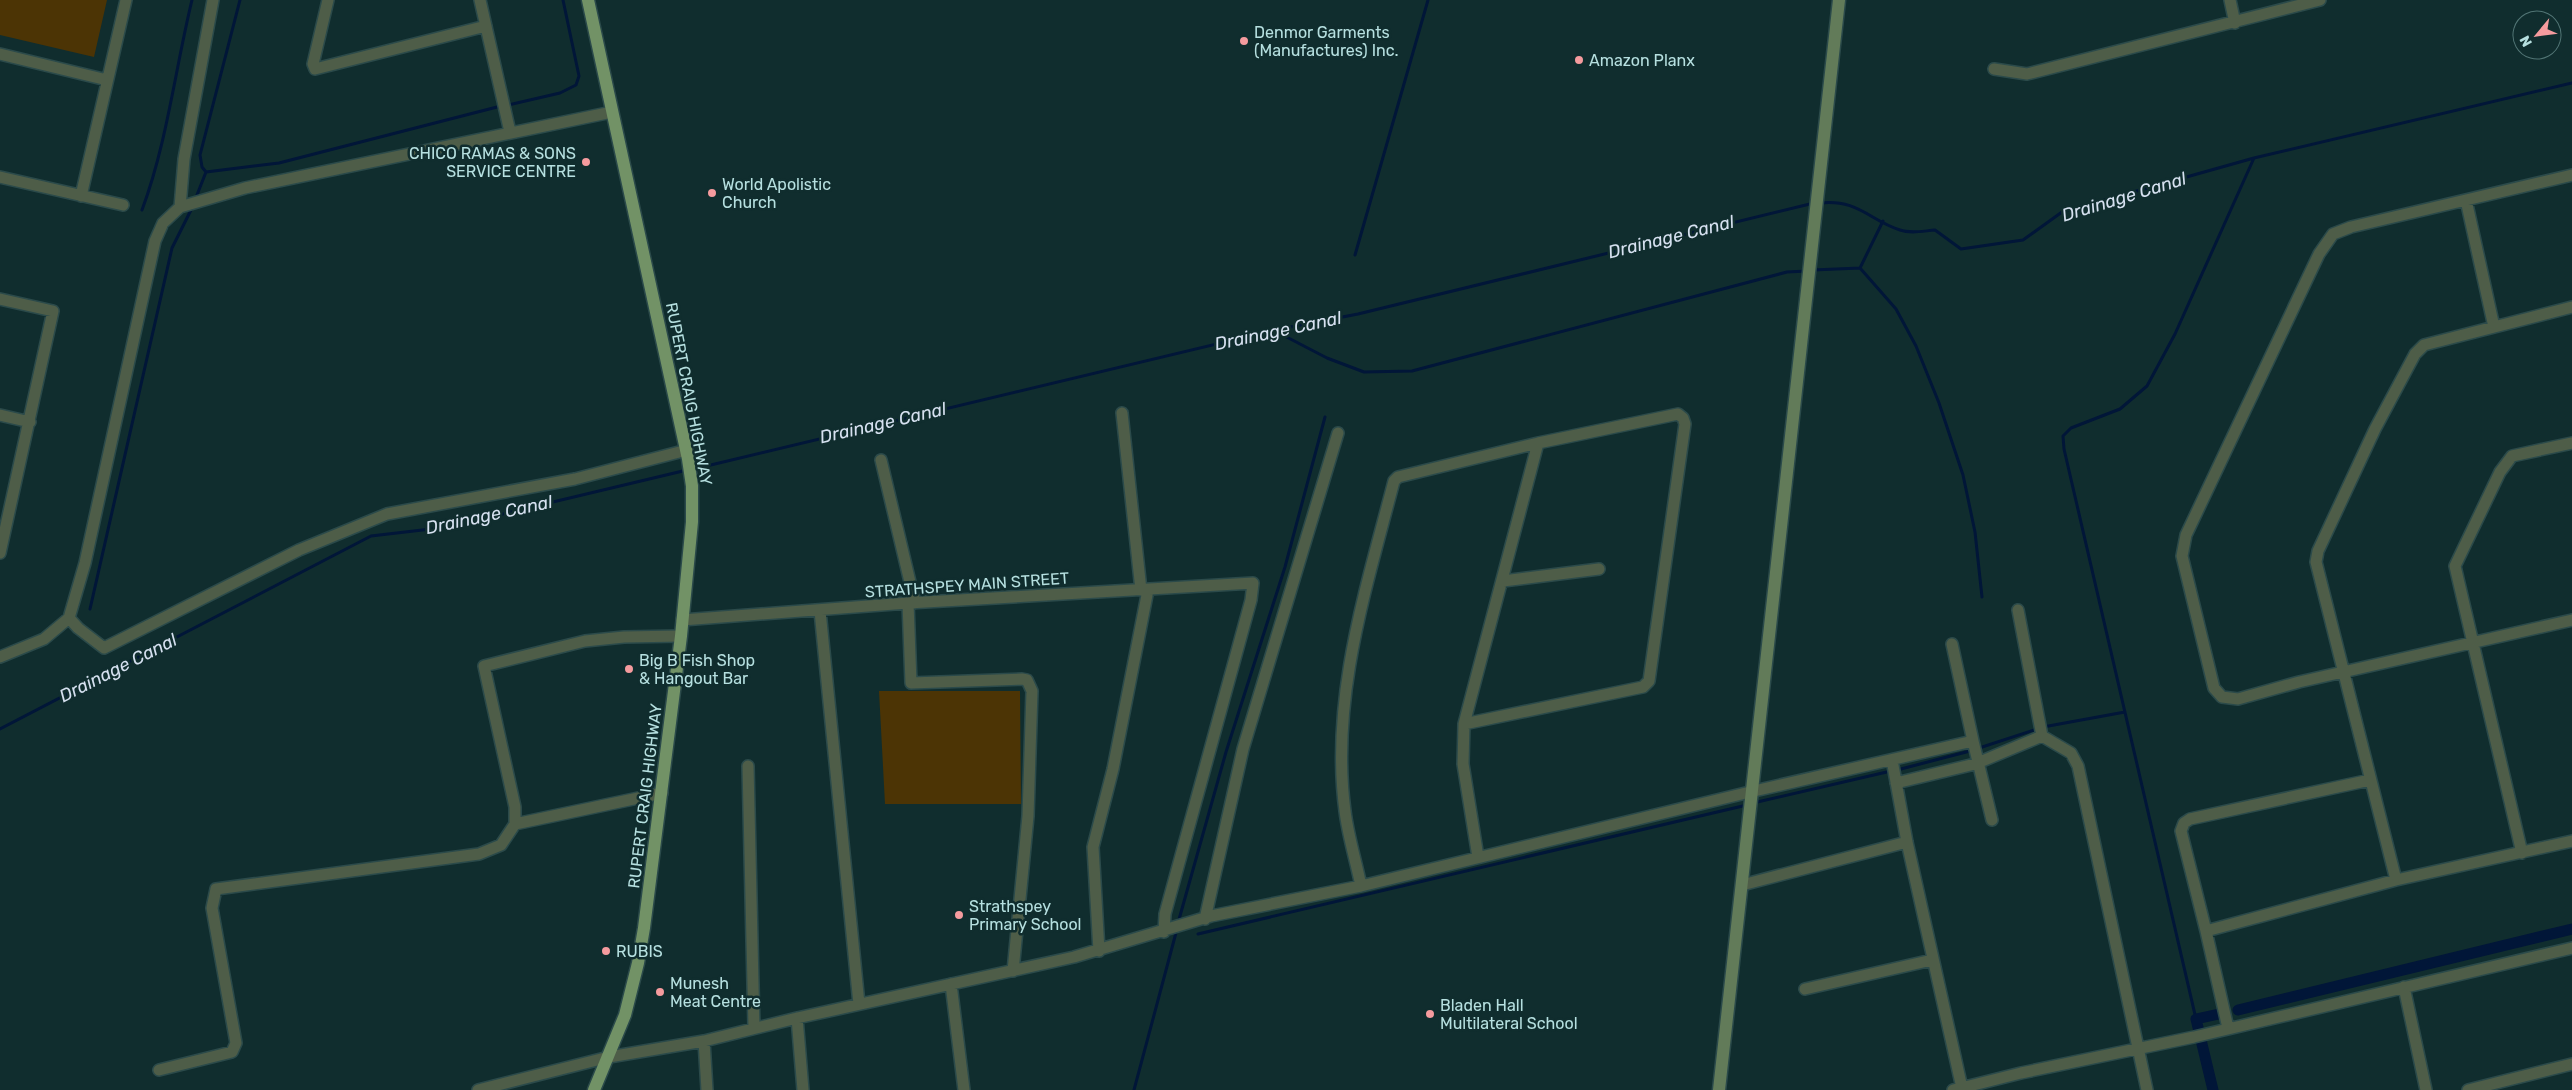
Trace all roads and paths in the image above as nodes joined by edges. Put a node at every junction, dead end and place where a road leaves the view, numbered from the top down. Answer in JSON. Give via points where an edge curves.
{"nodes":[{"id":1,"x":126,"y":0,"type":"edge"},
{"id":2,"x":213,"y":0,"type":"edge"},
{"id":3,"x":328,"y":0,"type":"edge"},
{"id":4,"x":480,"y":0,"type":"edge"},
{"id":5,"x":588,"y":0,"type":"edge"},
{"id":6,"x":1839,"y":0,"type":"edge"},
{"id":7,"x":2230,"y":0,"type":"edge"},
{"id":8,"x":2320,"y":0,"type":"edge"},
{"id":9,"x":2235,"y":23,"type":"junction"},
{"id":10,"x":486,"y":26,"type":"junction"},
{"id":11,"x":0,"y":54,"type":"edge"},
{"id":12,"x":1994,"y":69,"type":"dead end"},
{"id":13,"x":107,"y":80,"type":"junction"},
{"id":14,"x":612,"y":112,"type":"junction"},
{"id":15,"x":510,"y":132,"type":"junction"},
{"id":16,"x":2572,"y":175,"type":"edge"},
{"id":17,"x":0,"y":176,"type":"edge"},
{"id":18,"x":81,"y":196,"type":"junction"},
{"id":19,"x":2466,"y":200,"type":"junction"},
{"id":20,"x":123,"y":205,"type":"dead end"},
{"id":21,"x":180,"y":207,"type":"junction"},
{"id":22,"x":0,"y":299,"type":"edge"},
{"id":23,"x":2572,"y":307,"type":"edge"},
{"id":24,"x":2494,"y":327,"type":"junction"},
{"id":25,"x":1122,"y":413,"type":"dead end"},
{"id":26,"x":0,"y":415,"type":"edge"},
{"id":27,"x":30,"y":422,"type":"junction"},
{"id":28,"x":1338,"y":433,"type":"dead end"},
{"id":29,"x":1538,"y":443,"type":"junction"},
{"id":30,"x":2572,"y":443,"type":"edge"},
{"id":31,"x":688,"y":455,"type":"junction"},
{"id":32,"x":881,"y":460,"type":"dead end"},
{"id":33,"x":1,"y":540,"type":"edge"},
{"id":34,"x":0,"y":553,"type":"edge"},
{"id":35,"x":1599,"y":569,"type":"dead end"},
{"id":36,"x":1503,"y":581,"type":"junction"},
{"id":37,"x":1144,"y":590,"type":"junction"},
{"id":38,"x":912,"y":603,"type":"junction"},
{"id":39,"x":2018,"y":610,"type":"dead end"},
{"id":40,"x":820,"y":611,"type":"junction"},
{"id":41,"x":69,"y":618,"type":"junction"},
{"id":42,"x":682,"y":620,"type":"junction"},
{"id":43,"x":2572,"y":620,"type":"edge"},
{"id":44,"x":681,"y":636,"type":"junction"},
{"id":45,"x":1952,"y":644,"type":"dead end"},
{"id":46,"x":2472,"y":644,"type":"junction"},
{"id":47,"x":0,"y":657,"type":"edge"},
{"id":48,"x":2344,"y":672,"type":"junction"},
{"id":49,"x":1464,"y":724,"type":"junction"},
{"id":50,"x":2042,"y":736,"type":"junction"},
{"id":51,"x":1973,"y":741,"type":"junction"},
{"id":52,"x":1892,"y":760,"type":"junction"},
{"id":53,"x":1978,"y":762,"type":"junction"},
{"id":54,"x":748,"y":766,"type":"dead end"},
{"id":55,"x":2370,"y":780,"type":"junction"},
{"id":56,"x":1896,"y":783,"type":"junction"},
{"id":57,"x":1754,"y":791,"type":"junction"},
{"id":58,"x":662,"y":793,"type":"junction"},
{"id":59,"x":1992,"y":820,"type":"dead end"},
{"id":60,"x":514,"y":824,"type":"junction"},
{"id":61,"x":2572,"y":841,"type":"edge"},
{"id":62,"x":1907,"y":842,"type":"junction"},
{"id":63,"x":2522,"y":853,"type":"junction"},
{"id":64,"x":1478,"y":857,"type":"junction"},
{"id":65,"x":2396,"y":880,"type":"junction"},
{"id":66,"x":1742,"y":885,"type":"junction"},
{"id":67,"x":1361,"y":886,"type":"junction"},
{"id":68,"x":1205,"y":918,"type":"junction"},
{"id":69,"x":2206,"y":931,"type":"junction"},
{"id":70,"x":1164,"y":932,"type":"junction"},
{"id":71,"x":2572,"y":948,"type":"edge"},
{"id":72,"x":1099,"y":950,"type":"junction"},
{"id":73,"x":1932,"y":960,"type":"junction"},
{"id":74,"x":1013,"y":971,"type":"junction"},
{"id":75,"x":951,"y":984,"type":"junction"},
{"id":76,"x":2404,"y":987,"type":"junction"},
{"id":77,"x":1804,"y":989,"type":"dead end"},
{"id":78,"x":860,"y":1004,"type":"junction"},
{"id":79,"x":797,"y":1018,"type":"junction"},
{"id":80,"x":754,"y":1028,"type":"junction"},
{"id":81,"x":2228,"y":1028,"type":"junction"},
{"id":82,"x":704,"y":1041,"type":"junction"},
{"id":83,"x":2138,"y":1048,"type":"junction"},
{"id":84,"x":609,"y":1056,"type":"junction"},
{"id":85,"x":2572,"y":1064,"type":"edge"},
{"id":86,"x":159,"y":1070,"type":"dead end"},
{"id":87,"x":1957,"y":1089,"type":"edge"},
{"id":88,"x":478,"y":1090,"type":"edge"},
{"id":89,"x":594,"y":1090,"type":"edge"},
{"id":90,"x":707,"y":1090,"type":"edge"},
{"id":91,"x":803,"y":1090,"type":"edge"},
{"id":92,"x":964,"y":1090,"type":"edge"},
{"id":93,"x":1719,"y":1090,"type":"edge"},
{"id":94,"x":2147,"y":1090,"type":"edge"},
{"id":95,"x":2426,"y":1090,"type":"edge"},
{"id":96,"x":2468,"y":1090,"type":"edge"}],
"edges":[{"from":1,"to":13,"type":"street"},
{"from":2,"to":21,"type":"street","via":[[184,159]]},
{"from":3,"to":10,"type":"street","via":[[312,64],[315,69]]},
{"from":4,"to":10,"type":"street"},
{"from":5,"to":14,"type":"main road","name":"RUPERT CRAIG HIGHWAY"},
{"from":6,"to":57,"type":"main road"},
{"from":7,"to":9,"type":"street"},
{"from":8,"to":9,"type":"street"},
{"from":9,"to":12,"type":"street","via":[[2027,74]]},
{"from":10,"to":15,"type":"street"},
{"from":11,"to":13,"type":"street"},
{"from":13,"to":18,"type":"street"},
{"from":14,"to":15,"type":"street"},
{"from":14,"to":31,"type":"main road","name":"RUPERT CRAIG HIGHWAY"},
{"from":15,"to":21,"type":"street","via":[[245,188]]},
{"from":16,"to":19,"type":"street"},
{"from":17,"to":18,"type":"street"},
{"from":18,"to":20,"type":"street"},
{"from":19,"to":24,"type":"street"},
{"from":19,"to":48,"type":"street","via":[[2333,234],[2320,254],[2186,535],[2182,556],[2214,688],[2222,698],[2238,699]]},
{"from":21,"to":41,"type":"street","via":[[163,223],[155,241],[85,563]]},
{"from":22,"to":27,"type":"street","via":[[53,311]]},
{"from":23,"to":24,"type":"street"},
{"from":24,"to":48,"type":"street","via":[[2424,345],[2414,354],[2324,536],[2316,562]]},
{"from":25,"to":37,"type":"street"},
{"from":26,"to":27,"type":"street"},
{"from":27,"to":33,"type":"street"},
{"from":28,"to":68,"type":"street","via":[[1242,749]]},
{"from":29,"to":36,"type":"street"},
{"from":29,"to":49,"type":"street","via":[[1678,414],[1683,418],[1685,424],[1649,681],[1643,687]]},
{"from":29,"to":67,"type":"street","via":[[1398,477],[1394,481],[1346,677],[1342,744],[1345,811]]},
{"from":30,"to":46,"type":"street","via":[[2512,456],[2500,472],[2455,566]]},
{"from":31,"to":41,"type":"street","via":[[387,514],[299,550],[104,648]]},
{"from":31,"to":42,"type":"main road","name":"RUPERT CRAIG HIGHWAY","via":[[692,522]]},
{"from":32,"to":38,"type":"street"},
{"from":33,"to":34,"type":"street"},
{"from":35,"to":36,"type":"street"},
{"from":36,"to":49,"type":"street"},
{"from":37,"to":38,"type":"street","name":"STRATHSPEY MAIN STREET"},
{"from":37,"to":70,"type":"street","name":"STRATHSPEY MAIN STREET","via":[[1253,583],[1165,914]]},
{"from":37,"to":72,"type":"street","via":[[1113,769],[1093,847]]},
{"from":38,"to":40,"type":"street","name":"STRATHSPEY MAIN STREET"},
{"from":38,"to":74,"type":"street","via":[[911,683],[1022,679],[1027,680],[1032,691],[1028,816]]},
{"from":39,"to":50,"type":"street"},
{"from":40,"to":42,"type":"street","name":"STRATHSPEY MAIN STREET"},
{"from":40,"to":78,"type":"street"},
{"from":41,"to":47,"type":"street","via":[[44,639]]},
{"from":42,"to":44,"type":"main road","name":"RUPERT CRAIG HIGHWAY"},
{"from":43,"to":46,"type":"street"},
{"from":44,"to":58,"type":"main road","name":"RUPERT CRAIG HIGHWAY"},
{"from":44,"to":60,"type":"street","via":[[585,641],[484,666],[515,807]]},
{"from":45,"to":51,"type":"street"},
{"from":46,"to":48,"type":"street"},
{"from":46,"to":63,"type":"street"},
{"from":48,"to":55,"type":"street"},
{"from":49,"to":64,"type":"street","via":[[1463,764]]},
{"from":50,"to":53,"type":"street"},
{"from":50,"to":83,"type":"street","via":[[2071,753],[2078,766]]},
{"from":51,"to":52,"type":"street"},
{"from":51,"to":53,"type":"street"},
{"from":52,"to":56,"type":"street"},
{"from":52,"to":57,"type":"street"},
{"from":53,"to":56,"type":"street"},
{"from":53,"to":59,"type":"street"},
{"from":54,"to":80,"type":"street"},
{"from":55,"to":65,"type":"street"},
{"from":55,"to":69,"type":"street","via":[[2190,819],[2184,823],[2181,831]]},
{"from":56,"to":62,"type":"street"},
{"from":57,"to":64,"type":"street"},
{"from":57,"to":66,"type":"main road"},
{"from":58,"to":60,"type":"street"},
{"from":58,"to":84,"type":"main road","name":"RUPERT CRAIG HIGHWAY","via":[[638,963],[625,1016]]},
{"from":60,"to":86,"type":"street","via":[[502,845],[479,854],[216,889],[212,908],[235,1048],[232,1052]]},
{"from":61,"to":63,"type":"street"},
{"from":62,"to":66,"type":"street"},
{"from":62,"to":73,"type":"street"},
{"from":63,"to":65,"type":"street"},
{"from":64,"to":67,"type":"street"},
{"from":65,"to":69,"type":"street"},
{"from":66,"to":93,"type":"main road"},
{"from":67,"to":68,"type":"street"},
{"from":68,"to":70,"type":"street"},
{"from":69,"to":81,"type":"street"},
{"from":70,"to":72,"type":"street"},
{"from":71,"to":76,"type":"street"},
{"from":72,"to":74,"type":"street"},
{"from":73,"to":77,"type":"street"},
{"from":73,"to":87,"type":"street"},
{"from":74,"to":75,"type":"street"},
{"from":75,"to":78,"type":"street"},
{"from":75,"to":92,"type":"street"},
{"from":76,"to":81,"type":"street"},
{"from":76,"to":95,"type":"street"},
{"from":78,"to":79,"type":"street"},
{"from":79,"to":80,"type":"street"},
{"from":79,"to":91,"type":"street"},
{"from":80,"to":82,"type":"street"},
{"from":81,"to":83,"type":"street"},
{"from":82,"to":84,"type":"street"},
{"from":82,"to":90,"type":"street"},
{"from":83,"to":87,"type":"street"},
{"from":83,"to":94,"type":"street"},
{"from":84,"to":88,"type":"street"},
{"from":84,"to":89,"type":"main road","name":"RUPERT CRAIG HIGHWAY"},
{"from":85,"to":96,"type":"street"}]}
